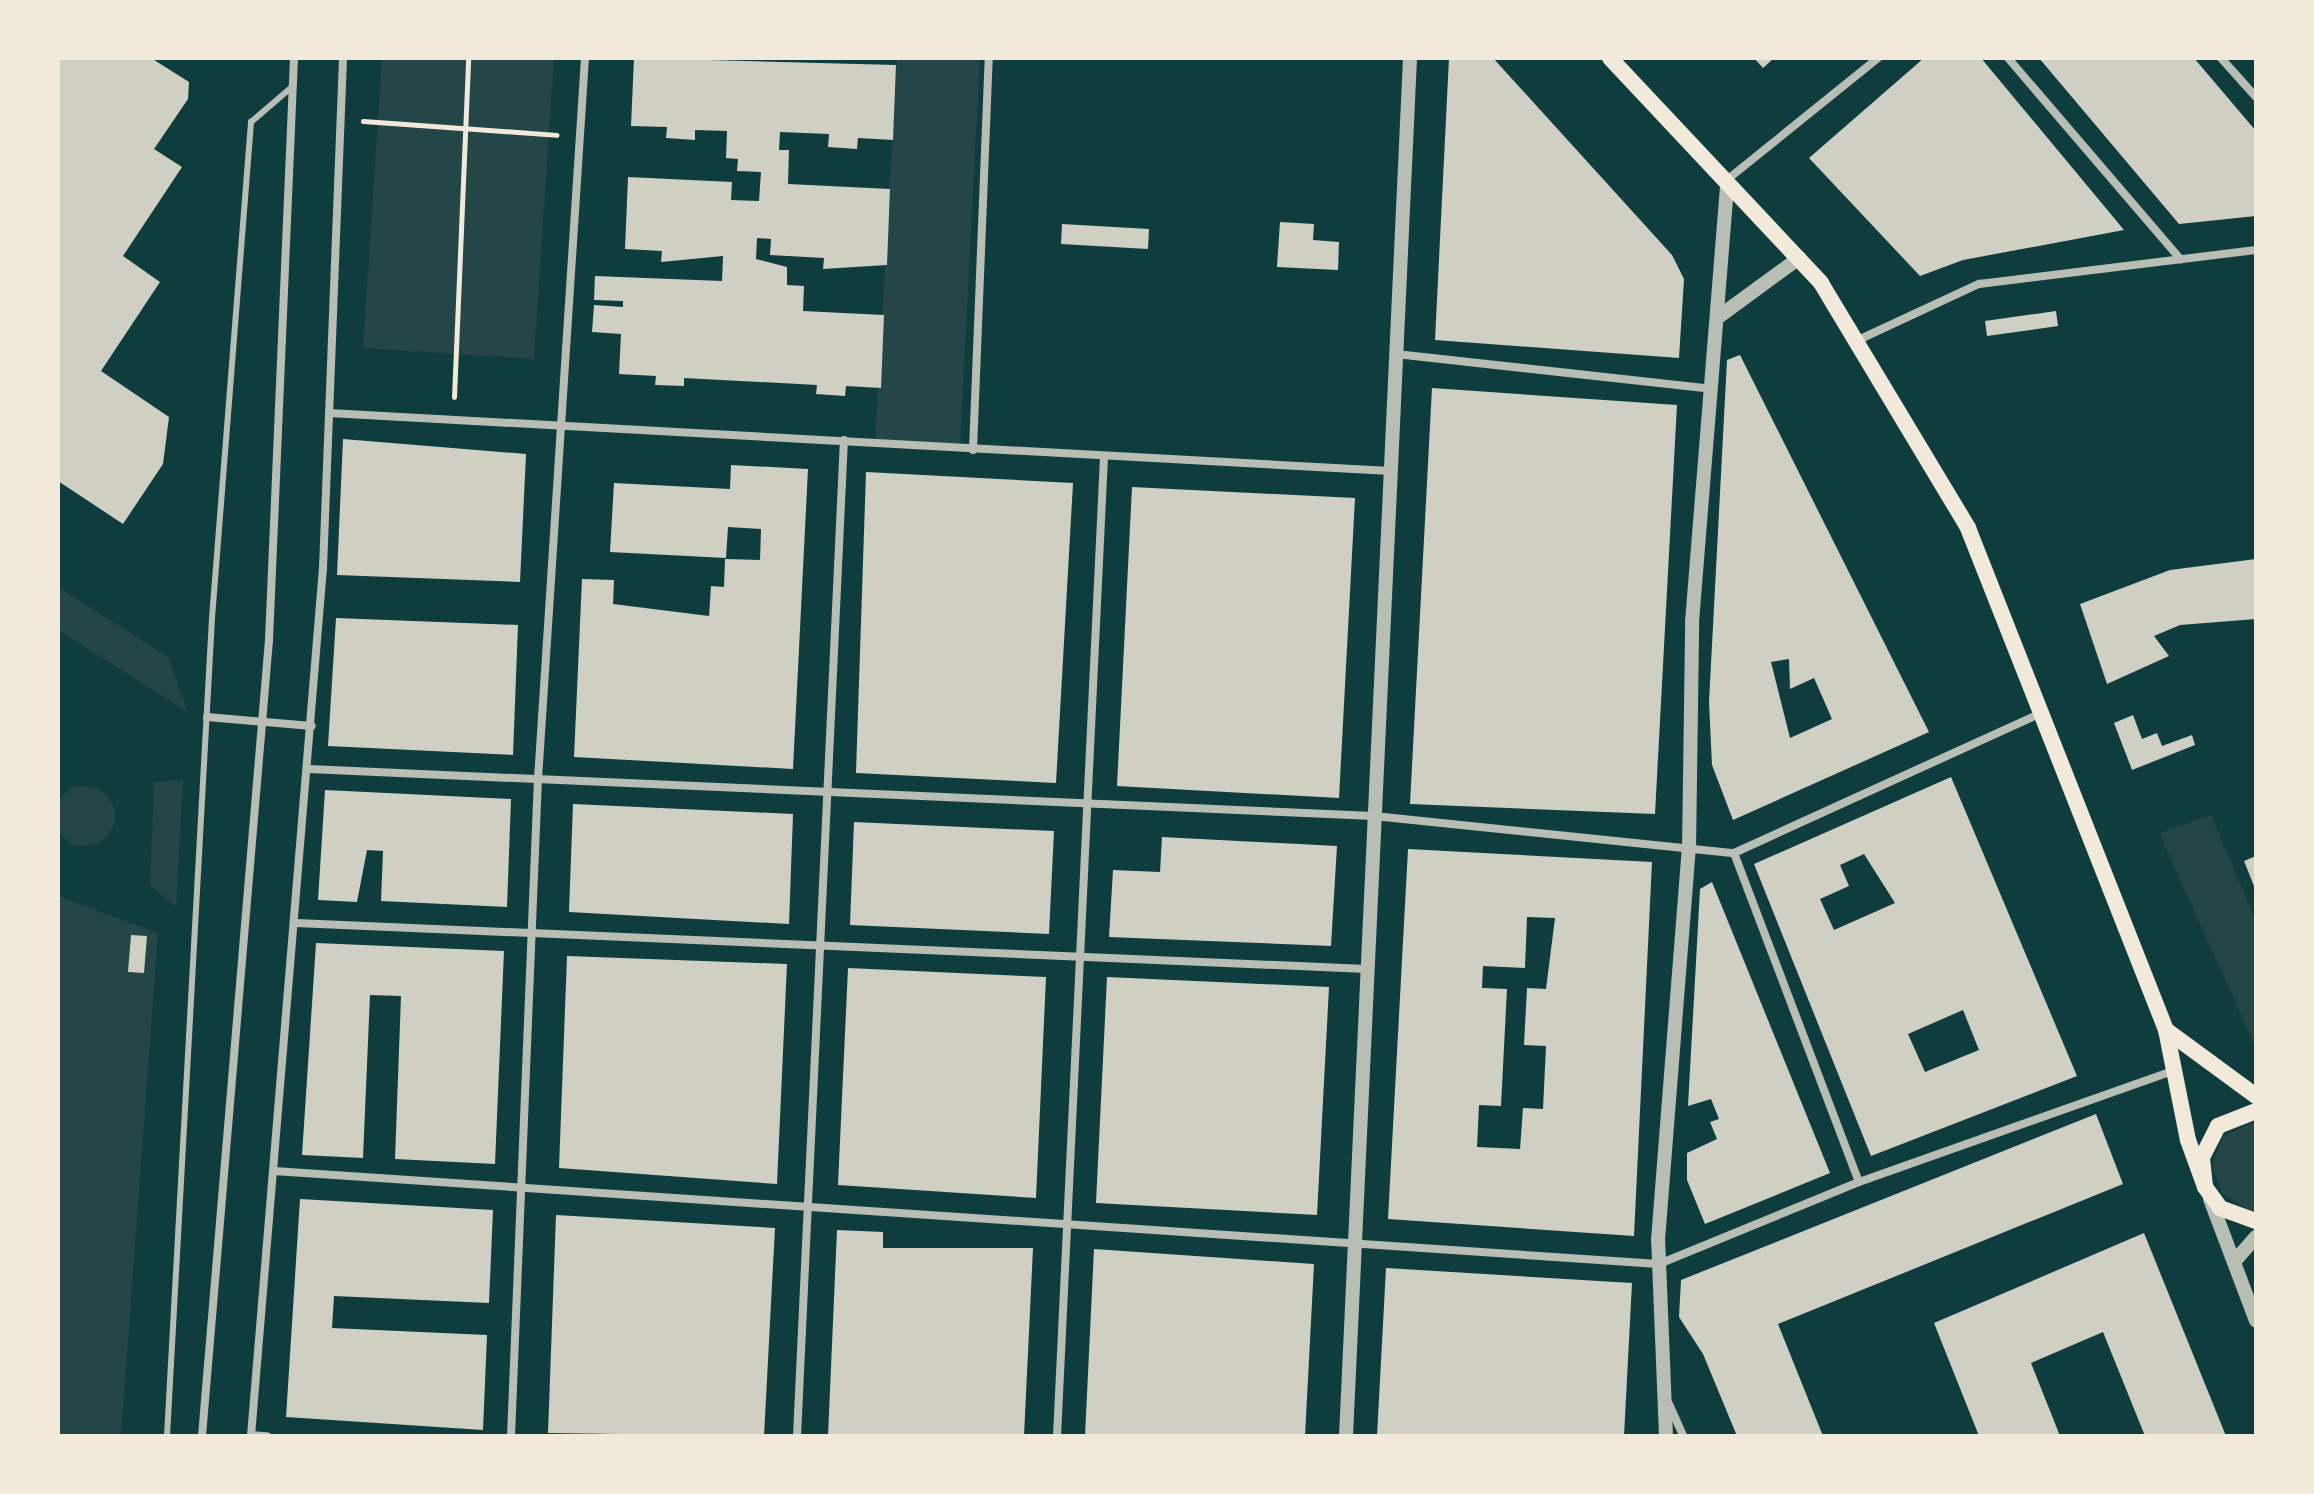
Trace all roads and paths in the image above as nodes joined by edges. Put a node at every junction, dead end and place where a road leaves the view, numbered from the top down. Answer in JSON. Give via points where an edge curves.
{"nodes":[{"id":1,"x":294,"y":58,"type":"edge"},
{"id":2,"x":343,"y":58,"type":"edge"},
{"id":3,"x":468,"y":58,"type":"edge"},
{"id":4,"x":585,"y":58,"type":"edge"},
{"id":5,"x":989,"y":58,"type":"edge"},
{"id":6,"x":1410,"y":58,"type":"edge"},
{"id":7,"x":1610,"y":58,"type":"edge"},
{"id":8,"x":1878,"y":58,"type":"edge"},
{"id":9,"x":2008,"y":58,"type":"edge"},
{"id":10,"x":2221,"y":58,"type":"edge"},
{"id":11,"x":293,"y":86,"type":"junction"},
{"id":12,"x":2256,"y":97,"type":"edge"},
{"id":13,"x":341,"y":120,"type":"junction"},
{"id":14,"x":463,"y":126,"type":"junction"},
{"id":15,"x":581,"y":137,"type":"junction"},
{"id":16,"x":1728,"y":179,"type":"junction"},
{"id":17,"x":2256,"y":250,"type":"edge"},
{"id":18,"x":1799,"y":258,"type":"junction"},
{"id":19,"x":2180,"y":259,"type":"junction"},
{"id":20,"x":1717,"y":318,"type":"junction"},
{"id":21,"x":1855,"y":341,"type":"junction"},
{"id":22,"x":1396,"y":354,"type":"junction"},
{"id":23,"x":1711,"y":389,"type":"junction"},
{"id":24,"x":329,"y":413,"type":"junction"},
{"id":25,"x":454,"y":419,"type":"junction"},
{"id":26,"x":567,"y":426,"type":"junction"},
{"id":27,"x":844,"y":440,"type":"junction"},
{"id":28,"x":973,"y":450,"type":"junction"},
{"id":29,"x":1104,"y":456,"type":"junction"},
{"id":30,"x":1390,"y":471,"type":"junction"},
{"id":31,"x":2041,"y":713,"type":"junction"},
{"id":32,"x":207,"y":717,"type":"junction"},
{"id":33,"x":263,"y":722,"type":"junction"},
{"id":34,"x":312,"y":726,"type":"junction"},
{"id":35,"x":309,"y":769,"type":"junction"},
{"id":36,"x":538,"y":779,"type":"junction"},
{"id":37,"x":830,"y":792,"type":"junction"},
{"id":38,"x":1088,"y":803,"type":"junction"},
{"id":39,"x":1374,"y":816,"type":"junction"},
{"id":40,"x":1689,"y":850,"type":"junction"},
{"id":41,"x":1734,"y":853,"type":"junction"},
{"id":42,"x":296,"y":923,"type":"junction"},
{"id":43,"x":537,"y":933,"type":"junction"},
{"id":44,"x":821,"y":945,"type":"junction"},
{"id":45,"x":1079,"y":956,"type":"junction"},
{"id":46,"x":1366,"y":969,"type":"junction"},
{"id":47,"x":2166,"y":1030,"type":"junction"},
{"id":48,"x":2176,"y":1070,"type":"junction"},
{"id":49,"x":2256,"y":1096,"type":"edge"},
{"id":50,"x":2256,"y":1111,"type":"edge"},
{"id":51,"x":274,"y":1171,"type":"junction"},
{"id":52,"x":1859,"y":1182,"type":"junction"},
{"id":53,"x":2205,"y":1187,"type":"junction"},
{"id":54,"x":524,"y":1188,"type":"junction"},
{"id":55,"x":812,"y":1208,"type":"junction"},
{"id":56,"x":2256,"y":1221,"type":"edge"},
{"id":57,"x":1066,"y":1226,"type":"junction"},
{"id":58,"x":2256,"y":1237,"type":"edge"},
{"id":59,"x":1352,"y":1245,"type":"junction"},
{"id":60,"x":2234,"y":1262,"type":"junction"},
{"id":61,"x":1659,"y":1264,"type":"junction"},
{"id":62,"x":2256,"y":1321,"type":"edge"},
{"id":63,"x":1668,"y":1402,"type":"junction"},
{"id":64,"x":167,"y":1436,"type":"edge"},
{"id":65,"x":202,"y":1436,"type":"edge"},
{"id":66,"x":251,"y":1436,"type":"edge"},
{"id":67,"x":267,"y":1436,"type":"edge"},
{"id":68,"x":511,"y":1436,"type":"edge"},
{"id":69,"x":797,"y":1436,"type":"edge"},
{"id":70,"x":1057,"y":1436,"type":"edge"},
{"id":71,"x":1346,"y":1436,"type":"edge"},
{"id":72,"x":1666,"y":1436,"type":"edge"},
{"id":73,"x":1683,"y":1436,"type":"edge"}],
"edges":[{"from":1,"to":11,"type":"street"},
{"from":2,"to":13,"type":"street"},
{"from":3,"to":14,"type":"path"},
{"from":4,"to":15,"type":"street"},
{"from":5,"to":28,"type":"street"},
{"from":6,"to":22,"type":"street"},
{"from":7,"to":16,"type":"main road"},
{"from":8,"to":16,"type":"street"},
{"from":9,"to":19,"type":"street"},
{"from":10,"to":12,"type":"street"},
{"from":11,"to":32,"type":"lane","via":[[251,122]]},
{"from":11,"to":33,"type":"street"},
{"from":13,"to":14,"type":"path"},
{"from":13,"to":24,"type":"street"},
{"from":14,"to":15,"type":"path"},
{"from":14,"to":25,"type":"path"},
{"from":15,"to":26,"type":"street"},
{"from":16,"to":18,"type":"main road"},
{"from":16,"to":20,"type":"street"},
{"from":17,"to":19,"type":"street"},
{"from":18,"to":20,"type":"street"},
{"from":18,"to":21,"type":"main road"},
{"from":19,"to":21,"type":"street","via":[[1979,284]]},
{"from":20,"to":23,"type":"street"},
{"from":21,"to":31,"type":"main road","via":[[1968,528]]},
{"from":22,"to":23,"type":"street"},
{"from":22,"to":30,"type":"street"},
{"from":23,"to":40,"type":"street","via":[[1692,622]]},
{"from":24,"to":25,"type":"street"},
{"from":24,"to":34,"type":"street"},
{"from":25,"to":26,"type":"street"},
{"from":26,"to":27,"type":"street"},
{"from":26,"to":36,"type":"street"},
{"from":27,"to":28,"type":"street"},
{"from":27,"to":37,"type":"street"},
{"from":28,"to":29,"type":"street"},
{"from":29,"to":30,"type":"street"},
{"from":29,"to":38,"type":"street"},
{"from":30,"to":39,"type":"street"},
{"from":31,"to":41,"type":"street"},
{"from":31,"to":47,"type":"main road"},
{"from":32,"to":33,"type":"street"},
{"from":32,"to":64,"type":"lane"},
{"from":33,"to":34,"type":"street"},
{"from":33,"to":65,"type":"street"},
{"from":34,"to":35,"type":"street"},
{"from":35,"to":36,"type":"street"},
{"from":35,"to":42,"type":"street"},
{"from":36,"to":37,"type":"street"},
{"from":36,"to":43,"type":"street"},
{"from":37,"to":38,"type":"street"},
{"from":37,"to":44,"type":"street"},
{"from":38,"to":39,"type":"street"},
{"from":38,"to":45,"type":"street"},
{"from":39,"to":40,"type":"street"},
{"from":39,"to":46,"type":"street"},
{"from":40,"to":41,"type":"street"},
{"from":40,"to":61,"type":"street"},
{"from":41,"to":52,"type":"street"},
{"from":42,"to":43,"type":"street"},
{"from":42,"to":51,"type":"street"},
{"from":43,"to":44,"type":"street"},
{"from":43,"to":54,"type":"street"},
{"from":44,"to":45,"type":"street"},
{"from":44,"to":55,"type":"street"},
{"from":45,"to":46,"type":"street"},
{"from":45,"to":57,"type":"street"},
{"from":46,"to":59,"type":"street"},
{"from":47,"to":48,"type":"main road"},
{"from":47,"to":49,"type":"main road"},
{"from":48,"to":52,"type":"street"},
{"from":48,"to":53,"type":"main road","via":[[2188,1140]]},
{"from":50,"to":53,"type":"main road","via":[[2232,1115],[2206,1141]]},
{"from":51,"to":54,"type":"street"},
{"from":51,"to":66,"type":"street"},
{"from":52,"to":61,"type":"street"},
{"from":53,"to":56,"type":"main road","via":[[2220,1208]]},
{"from":53,"to":60,"type":"street"},
{"from":54,"to":55,"type":"street"},
{"from":54,"to":68,"type":"street"},
{"from":55,"to":57,"type":"street"},
{"from":55,"to":69,"type":"street"},
{"from":57,"to":59,"type":"street"},
{"from":57,"to":70,"type":"street"},
{"from":58,"to":60,"type":"street"},
{"from":59,"to":61,"type":"street"},
{"from":59,"to":71,"type":"street"},
{"from":60,"to":62,"type":"street"},
{"from":61,"to":63,"type":"street"},
{"from":63,"to":72,"type":"street"},
{"from":63,"to":73,"type":"street"},
{"from":66,"to":67,"type":"street"}]}
